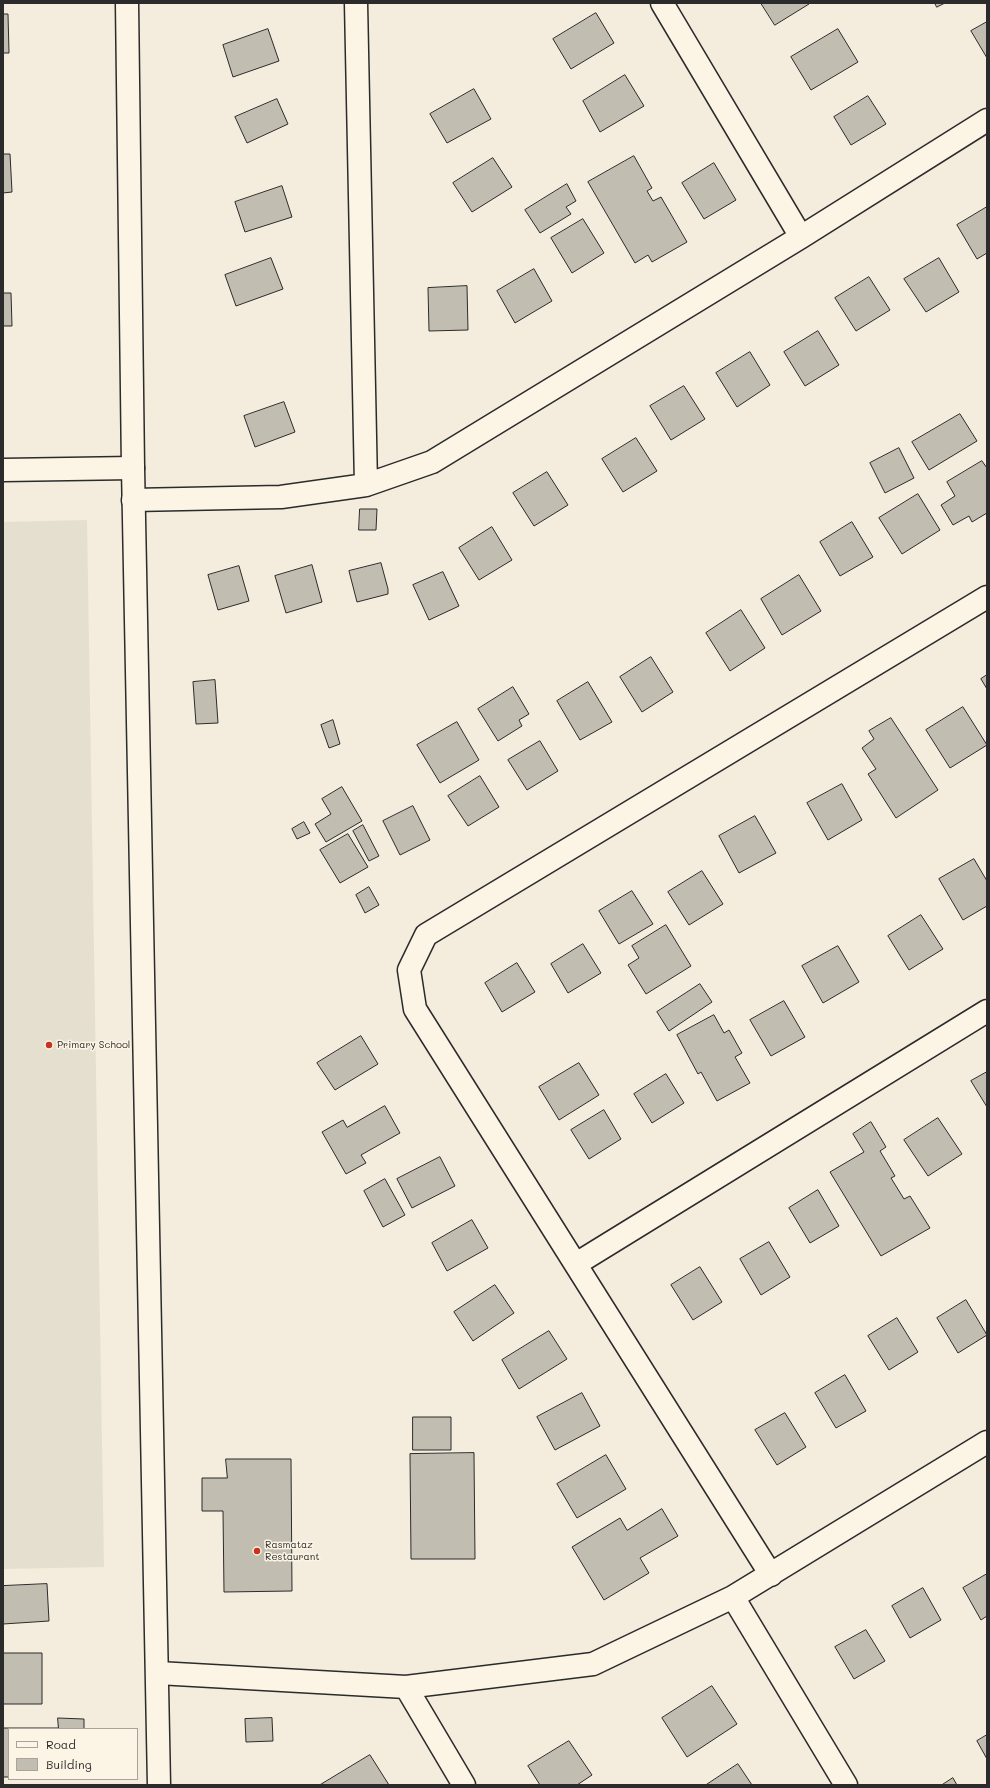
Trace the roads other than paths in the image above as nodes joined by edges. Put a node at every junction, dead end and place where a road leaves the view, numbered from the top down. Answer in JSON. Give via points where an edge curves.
{"nodes":[{"id":1,"x":127,"y":3,"type":"edge"},
{"id":2,"x":356,"y":3,"type":"edge"},
{"id":3,"x":662,"y":3,"type":"edge"},
{"id":4,"x":987,"y":120,"type":"edge"},
{"id":5,"x":801,"y":237,"type":"junction"},
{"id":6,"x":132,"y":468,"type":"junction"},
{"id":7,"x":3,"y":470,"type":"edge"},
{"id":8,"x":366,"y":485,"type":"junction"},
{"id":9,"x":133,"y":500,"type":"junction"},
{"id":10,"x":987,"y":597,"type":"edge"},
{"id":11,"x":987,"y":1010,"type":"edge"},
{"id":12,"x":576,"y":1264,"type":"junction"},
{"id":13,"x":987,"y":1442,"type":"edge"},
{"id":14,"x":771,"y":1575,"type":"junction"},
{"id":15,"x":732,"y":1597,"type":"junction"},
{"id":16,"x":158,"y":1673,"type":"junction"},
{"id":17,"x":406,"y":1687,"type":"junction"},
{"id":18,"x":159,"y":1785,"type":"edge"},
{"id":19,"x":464,"y":1785,"type":"edge"},
{"id":20,"x":846,"y":1785,"type":"edge"}],
"edges":[{"from":1,"to":6,"type":"street"},
{"from":2,"to":8,"type":"street"},
{"from":3,"to":5,"type":"street"},
{"from":4,"to":5,"type":"street"},
{"from":5,"to":8,"type":"street","via":[[432,462]]},
{"from":6,"to":7,"type":"street"},
{"from":6,"to":9,"type":"street"},
{"from":8,"to":9,"type":"street","via":[[281,497]]},
{"from":9,"to":16,"type":"street"},
{"from":10,"to":12,"type":"street","via":[[426,935],[409,970],[415,1009]]},
{"from":11,"to":12,"type":"street"},
{"from":12,"to":14,"type":"street"},
{"from":13,"to":14,"type":"street"},
{"from":14,"to":15,"type":"street"},
{"from":15,"to":17,"type":"street","via":[[592,1664]]},
{"from":15,"to":20,"type":"street"},
{"from":16,"to":17,"type":"street"},
{"from":16,"to":18,"type":"street"},
{"from":17,"to":19,"type":"street"}]}
